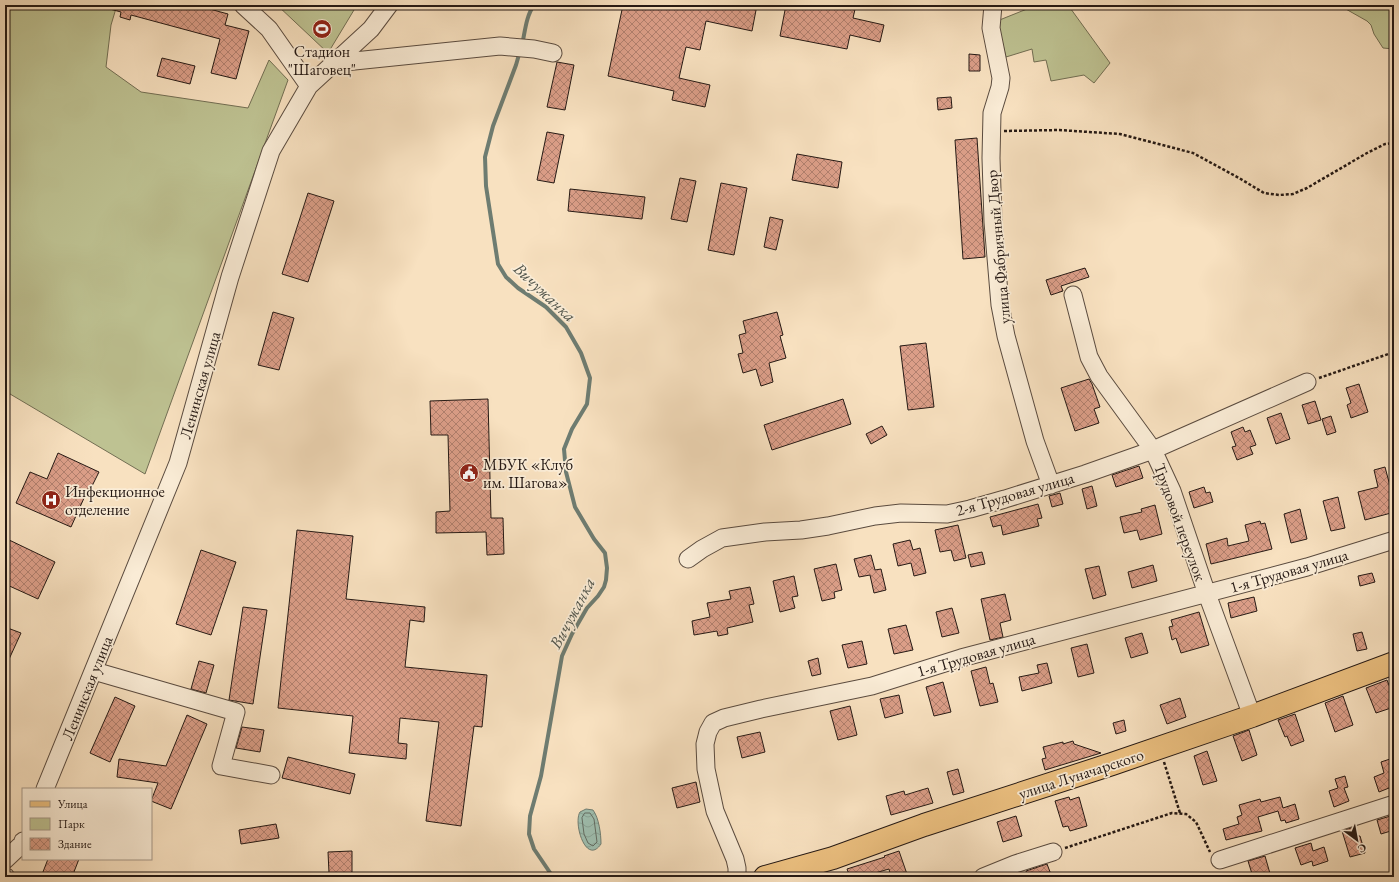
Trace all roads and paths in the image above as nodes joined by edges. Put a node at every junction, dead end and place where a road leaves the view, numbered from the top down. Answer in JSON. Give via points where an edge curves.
{"nodes":[{"id":1,"x":243,"y":5,"type":"edge"},
{"id":2,"x":389,"y":5,"type":"edge"},
{"id":3,"x":993,"y":5,"type":"edge"},
{"id":4,"x":552,"y":53,"type":"dead end"},
{"id":5,"x":335,"y":62,"type":"junction"},
{"id":6,"x":309,"y":86,"type":"junction"},
{"id":7,"x":992,"y":132,"type":"junction"},
{"id":8,"x":1394,"y":143,"type":"edge"},
{"id":9,"x":1073,"y":295,"type":"dead end"},
{"id":10,"x":1394,"y":352,"type":"edge"},
{"id":11,"x":1308,"y":382,"type":"joint"},
{"id":12,"x":1153,"y":450,"type":"junction"},
{"id":13,"x":1051,"y":484,"type":"junction"},
{"id":14,"x":1394,"y":540,"type":"edge"},
{"id":15,"x":688,"y":559,"type":"dead end"},
{"id":16,"x":1207,"y":594,"type":"junction"},
{"id":17,"x":1394,"y":663,"type":"edge"},
{"id":18,"x":94,"y":670,"type":"junction"},
{"id":19,"x":1252,"y":716,"type":"junction"},
{"id":20,"x":1159,"y":748,"type":"junction"},
{"id":21,"x":270,"y":775,"type":"dead end"},
{"id":22,"x":45,"y":788,"type":"edge"},
{"id":23,"x":1394,"y":804,"type":"edge"},
{"id":24,"x":1180,"y":813,"type":"junction"},
{"id":25,"x":22,"y":844,"type":"edge"},
{"id":26,"x":1053,"y":852,"type":"joint"},
{"id":27,"x":5,"y":860,"type":"edge"},
{"id":28,"x":1220,"y":860,"type":"joint"},
{"id":29,"x":737,"y":877,"type":"edge"},
{"id":30,"x":765,"y":877,"type":"edge"},
{"id":31,"x":983,"y":877,"type":"edge"}],
"edges":[{"from":1,"to":6,"type":"street","via":[[269,29]]},
{"from":2,"to":5,"type":"street","name":"Ленинская улица","via":[[371,28]]},
{"from":3,"to":7,"type":"street","name":"улица Фабричный Двор","via":[[991,28],[1001,78],[992,113]]},
{"from":4,"to":5,"type":"street","via":[[500,46]]},
{"from":5,"to":6,"type":"street","name":"Ленинская улица"},
{"from":6,"to":18,"type":"street","name":"Ленинская улица","via":[[271,151],[230,277],[178,463]]},
{"from":7,"to":8,"type":"path","via":[[1059,130],[1120,134],[1193,153],[1264,193],[1279,195],[1293,194],[1307,188],[1367,153],[1385,144]]},
{"from":7,"to":13,"type":"street","name":"улица Фабричный Двор","via":[[993,222],[1000,305],[1035,441]]},
{"from":9,"to":12,"type":"street","name":"Трудовой переулок","via":[[1089,357],[1099,376]]},
{"from":10,"to":11,"type":"path"},
{"from":11,"to":12,"type":"street","name":"2-я Трудовая улица"},
{"from":12,"to":13,"type":"street","name":"2-я Трудовая улица"},
{"from":12,"to":16,"type":"street","name":"Трудовой переулок","via":[[1172,491]]},
{"from":13,"to":15,"type":"street","name":"2-я Трудовая улица","via":[[947,514],[901,513],[801,530],[722,538]]},
{"from":14,"to":16,"type":"street","name":"1-я Трудовая улица"},
{"from":16,"to":19,"type":"street","name":"Трудовой переулок"},
{"from":16,"to":29,"type":"street","name":"1-я Трудовая улица","via":[[961,658],[872,686],[761,709],[712,723],[705,744],[706,769],[715,811],[735,860]]},
{"from":17,"to":19,"type":"main road","name":"улица Луначарского"},
{"from":18,"to":21,"type":"street","via":[[236,712],[221,766]]},
{"from":18,"to":22,"type":"street","name":"Ленинская улица"},
{"from":19,"to":20,"type":"main road","name":"улица Луначарского"},
{"from":20,"to":24,"type":"path"},
{"from":20,"to":30,"type":"main road","name":"улица Луначарского","via":[[924,824],[833,858]]},
{"from":23,"to":28,"type":"street"},
{"from":24,"to":26,"type":"path","via":[[1172,813]]},
{"from":24,"to":28,"type":"path","via":[[1186,814],[1196,822],[1210,852]]},
{"from":25,"to":27,"type":"street"},
{"from":26,"to":31,"type":"street"}]}
